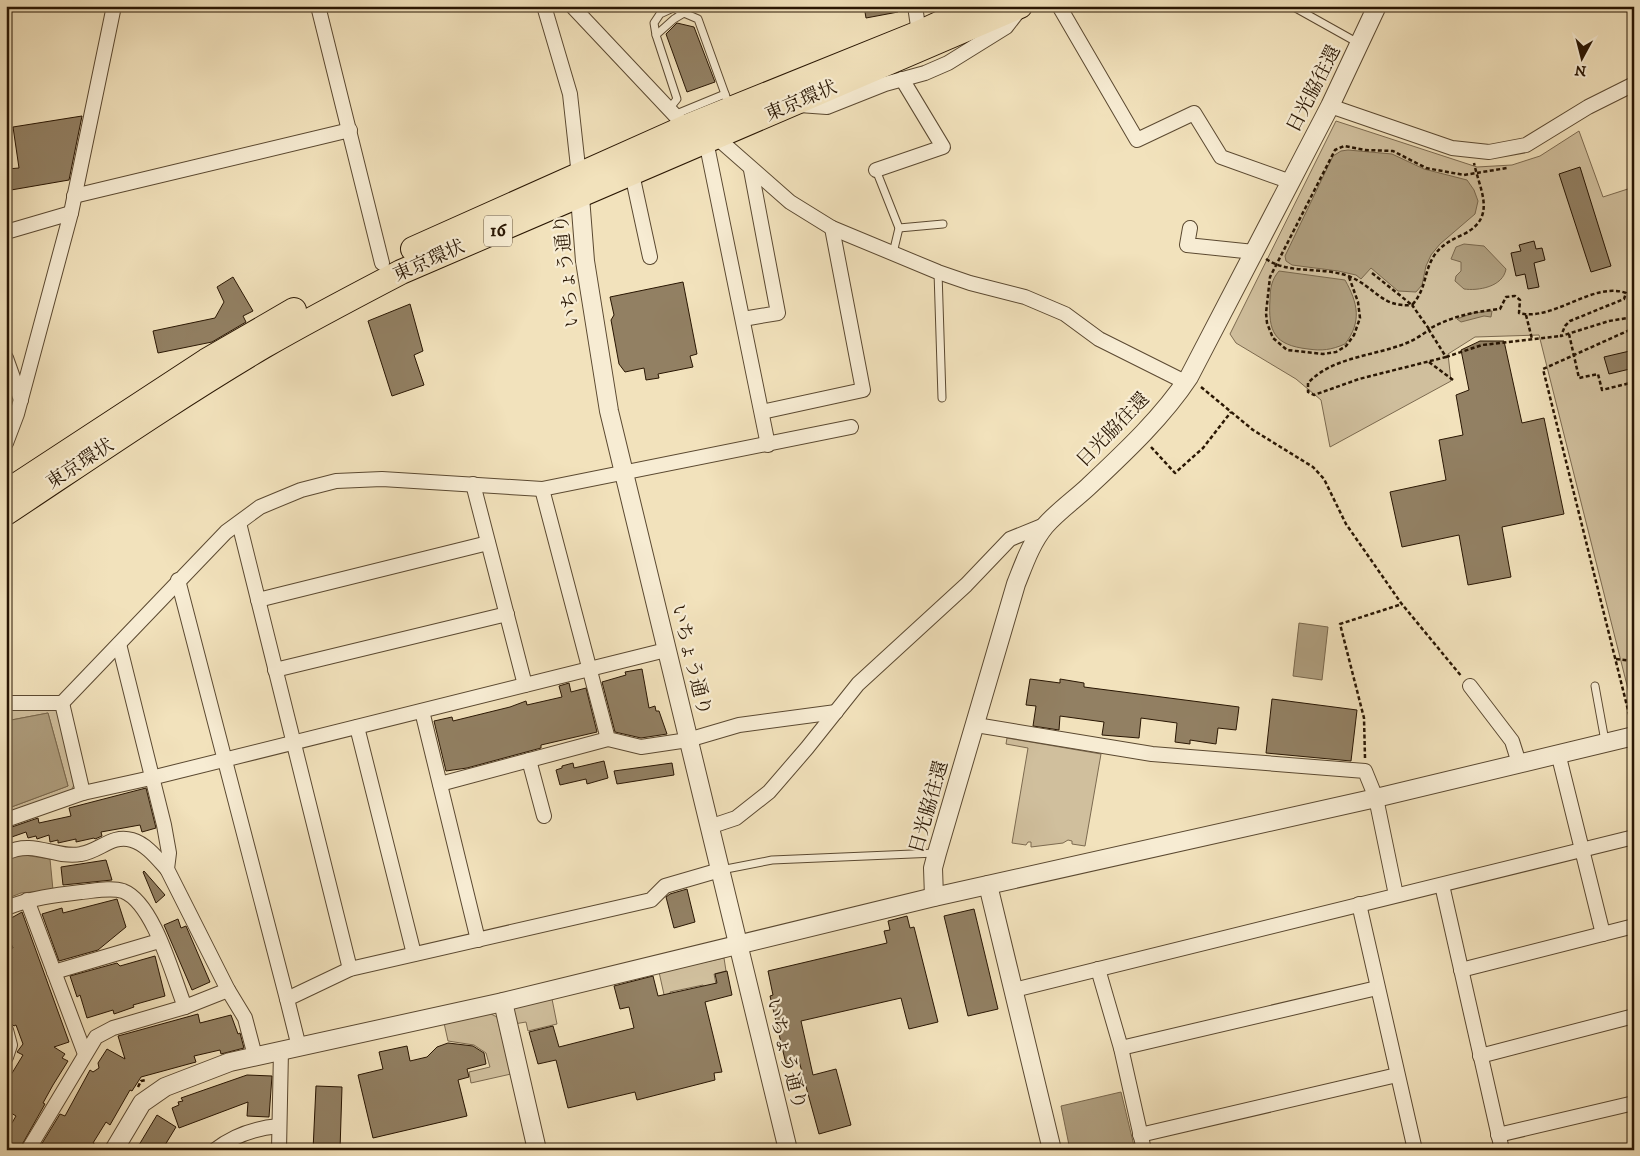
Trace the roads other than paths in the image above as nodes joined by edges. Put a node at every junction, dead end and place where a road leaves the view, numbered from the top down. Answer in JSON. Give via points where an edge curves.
{"nodes":[{"id":1,"x":114,"y":6,"type":"edge"},
{"id":2,"x":318,"y":6,"type":"edge"},
{"id":3,"x":544,"y":6,"type":"edge"},
{"id":4,"x":572,"y":6,"type":"edge"},
{"id":5,"x":915,"y":6,"type":"edge"},
{"id":6,"x":977,"y":6,"type":"edge"},
{"id":7,"x":1021,"y":6,"type":"edge"},
{"id":8,"x":1060,"y":6,"type":"edge"},
{"id":9,"x":1292,"y":6,"type":"edge"},
{"id":10,"x":1377,"y":6,"type":"edge"},
{"id":11,"x":684,"y":13,"type":"junction"},
{"id":12,"x":919,"y":33,"type":"junction"},
{"id":13,"x":656,"y":34,"type":"junction"},
{"id":14,"x":1360,"y":44,"type":"junction"},
{"id":15,"x":902,"y":79,"type":"junction"},
{"id":16,"x":1634,"y":84,"type":"edge"},
{"id":17,"x":728,"y":102,"type":"junction"},
{"id":18,"x":795,"y":104,"type":"junction"},
{"id":19,"x":1330,"y":106,"type":"junction"},
{"id":20,"x":676,"y":117,"type":"junction"},
{"id":21,"x":350,"y":130,"type":"junction"},
{"id":22,"x":711,"y":139,"type":"junction"},
{"id":23,"x":750,"y":170,"type":"junction"},
{"id":24,"x":876,"y":170,"type":"joint"},
{"id":25,"x":632,"y":174,"type":"junction"},
{"id":26,"x":1291,"y":182,"type":"junction"},
{"id":27,"x":580,"y":186,"type":"junction"},
{"id":28,"x":74,"y":196,"type":"junction"},
{"id":29,"x":71,"y":213,"type":"junction"},
{"id":30,"x":943,"y":224,"type":"dead end"},
{"id":31,"x":832,"y":228,"type":"junction"},
{"id":32,"x":899,"y":228,"type":"junction"},
{"id":33,"x":1190,"y":228,"type":"dead end"},
{"id":34,"x":6,"y":232,"type":"edge"},
{"id":35,"x":1254,"y":252,"type":"junction"},
{"id":36,"x":893,"y":253,"type":"junction"},
{"id":37,"x":650,"y":257,"type":"dead end"},
{"id":38,"x":382,"y":263,"type":"junction"},
{"id":39,"x":938,"y":272,"type":"junction"},
{"id":40,"x":742,"y":319,"type":"junction"},
{"id":41,"x":6,"y":358,"type":"edge"},
{"id":42,"x":1187,"y":379,"type":"junction"},
{"id":43,"x":942,"y":398,"type":"dead end"},
{"id":44,"x":22,"y":400,"type":"junction"},
{"id":45,"x":762,"y":412,"type":"junction"},
{"id":46,"x":851,"y":427,"type":"dead end"},
{"id":47,"x":6,"y":443,"type":"edge"},
{"id":48,"x":768,"y":445,"type":"junction"},
{"id":49,"x":623,"y":474,"type":"junction"},
{"id":50,"x":473,"y":484,"type":"junction"},
{"id":51,"x":542,"y":489,"type":"junction"},
{"id":52,"x":6,"y":492,"type":"edge"},
{"id":53,"x":6,"y":513,"type":"edge"},
{"id":54,"x":239,"y":522,"type":"junction"},
{"id":55,"x":1046,"y":524,"type":"junction"},
{"id":56,"x":488,"y":543,"type":"junction"},
{"id":57,"x":178,"y":580,"type":"junction"},
{"id":58,"x":258,"y":600,"type":"junction"},
{"id":59,"x":507,"y":614,"type":"junction"},
{"id":60,"x":119,"y":644,"type":"junction"},
{"id":61,"x":666,"y":650,"type":"junction"},
{"id":62,"x":275,"y":670,"type":"junction"},
{"id":63,"x":589,"y":670,"type":"junction"},
{"id":64,"x":525,"y":685,"type":"junction"},
{"id":65,"x":1470,"y":686,"type":"road end"},
{"id":66,"x":1595,"y":686,"type":"dead end"},
{"id":67,"x":6,"y":703,"type":"edge"},
{"id":68,"x":62,"y":703,"type":"junction"},
{"id":69,"x":422,"y":711,"type":"junction"},
{"id":70,"x":836,"y":712,"type":"junction"},
{"id":71,"x":976,"y":725,"type":"junction"},
{"id":72,"x":357,"y":727,"type":"junction"},
{"id":73,"x":1633,"y":729,"type":"edge"},
{"id":74,"x":608,"y":740,"type":"junction"},
{"id":75,"x":688,"y":740,"type":"junction"},
{"id":76,"x":1605,"y":741,"type":"junction"},
{"id":77,"x":293,"y":743,"type":"junction"},
{"id":78,"x":1558,"y":753,"type":"junction"},
{"id":79,"x":225,"y":760,"type":"junction"},
{"id":80,"x":529,"y":760,"type":"junction"},
{"id":81,"x":1519,"y":763,"type":"junction"},
{"id":82,"x":151,"y":778,"type":"junction"},
{"id":83,"x":440,"y":784,"type":"junction"},
{"id":84,"x":83,"y":793,"type":"junction"},
{"id":85,"x":1376,"y":798,"type":"junction"},
{"id":86,"x":544,"y":816,"type":"dead end"},
{"id":87,"x":6,"y":820,"type":"edge"},
{"id":88,"x":709,"y":827,"type":"junction"},
{"id":89,"x":1634,"y":837,"type":"edge"},
{"id":90,"x":1583,"y":850,"type":"junction"},
{"id":91,"x":6,"y":853,"type":"edge"},
{"id":92,"x":936,"y":853,"type":"junction"},
{"id":93,"x":167,"y":868,"type":"junction"},
{"id":94,"x":720,"y":870,"type":"junction"},
{"id":95,"x":988,"y":885,"type":"junction"},
{"id":96,"x":1442,"y":885,"type":"junction"},
{"id":97,"x":1396,"y":895,"type":"junction"},
{"id":98,"x":934,"y":897,"type":"junction"},
{"id":99,"x":27,"y":900,"type":"junction"},
{"id":100,"x":1359,"y":904,"type":"junction"},
{"id":101,"x":6,"y":908,"type":"edge"},
{"id":102,"x":1634,"y":926,"type":"edge"},
{"id":103,"x":1603,"y":934,"type":"junction"},
{"id":104,"x":478,"y":940,"type":"junction"},
{"id":105,"x":159,"y":941,"type":"junction"},
{"id":106,"x":739,"y":945,"type":"junction"},
{"id":107,"x":414,"y":954,"type":"junction"},
{"id":108,"x":350,"y":969,"type":"junction"},
{"id":109,"x":1098,"y":970,"type":"junction"},
{"id":110,"x":1461,"y":970,"type":"junction"},
{"id":111,"x":54,"y":972,"type":"junction"},
{"id":112,"x":1378,"y":988,"type":"junction"},
{"id":113,"x":228,"y":990,"type":"junction"},
{"id":114,"x":1014,"y":990,"type":"junction"},
{"id":115,"x":287,"y":999,"type":"junction"},
{"id":116,"x":503,"y":1002,"type":"junction"},
{"id":117,"x":185,"y":1007,"type":"junction"},
{"id":118,"x":1634,"y":1016,"type":"edge"},
{"id":119,"x":6,"y":1030,"type":"edge"},
{"id":120,"x":299,"y":1047,"type":"junction"},
{"id":121,"x":1121,"y":1048,"type":"junction"},
{"id":122,"x":282,"y":1050,"type":"junction"},
{"id":123,"x":84,"y":1054,"type":"junction"},
{"id":124,"x":255,"y":1056,"type":"junction"},
{"id":125,"x":1480,"y":1056,"type":"junction"},
{"id":126,"x":6,"y":1057,"type":"edge"},
{"id":127,"x":1397,"y":1075,"type":"junction"},
{"id":128,"x":1634,"y":1102,"type":"edge"},
{"id":129,"x":279,"y":1126,"type":"junction"},
{"id":130,"x":1140,"y":1135,"type":"junction"},
{"id":131,"x":1498,"y":1135,"type":"junction"},
{"id":132,"x":220,"y":1148,"type":"edge"},
{"id":133,"x":28,"y":1150,"type":"edge"},
{"id":134,"x":114,"y":1150,"type":"edge"},
{"id":135,"x":279,"y":1150,"type":"edge"},
{"id":136,"x":537,"y":1150,"type":"edge"},
{"id":137,"x":788,"y":1150,"type":"edge"},
{"id":138,"x":1052,"y":1150,"type":"edge"},
{"id":139,"x":1144,"y":1150,"type":"edge"},
{"id":140,"x":1415,"y":1150,"type":"edge"},
{"id":141,"x":1502,"y":1150,"type":"edge"}],
"edges":[{"from":1,"to":28,"type":"street"},
{"from":2,"to":21,"type":"street"},
{"from":3,"to":27,"type":"street","via":[[570,94]]},
{"from":4,"to":20,"type":"street"},
{"from":5,"to":12,"type":"street"},
{"from":6,"to":12,"type":"highway","name":"東京環状","number":"16"},
{"from":7,"to":15,"type":"street","via":[[1006,27],[948,63]]},
{"from":7,"to":18,"type":"highway","name":"東京環状","number":"16"},
{"from":8,"to":26,"type":"street","via":[[1137,140],[1194,114],[1221,157]]},
{"from":9,"to":14,"type":"lane"},
{"from":10,"to":14,"type":"street","name":"日光脇往還"},
{"from":11,"to":13,"type":"lane"},
{"from":11,"to":13,"type":"lane","via":[[673,8],[660,14],[654,23]]},
{"from":11,"to":17,"type":"lane","via":[[698,19]]},
{"from":12,"to":17,"type":"highway","name":"東京環状","number":"16"},
{"from":13,"to":20,"type":"lane","via":[[676,99]]},
{"from":14,"to":19,"type":"street","name":"日光脇往還"},
{"from":15,"to":18,"type":"street","via":[[826,107]]},
{"from":15,"to":24,"type":"street","via":[[943,147]]},
{"from":16,"to":19,"type":"street","via":[[1588,107],[1526,145],[1489,152],[1452,148]]},
{"from":17,"to":20,"type":"highway","name":"東京環状","number":"16"},
{"from":18,"to":22,"type":"highway","name":"東京環状","number":"16"},
{"from":19,"to":26,"type":"street","name":"日光脇往還"},
{"from":20,"to":27,"type":"highway","name":"東京環状","number":"16"},
{"from":21,"to":28,"type":"street"},
{"from":21,"to":38,"type":"street"},
{"from":22,"to":23,"type":"street"},
{"from":22,"to":25,"type":"highway","name":"東京環状","number":"16"},
{"from":22,"to":40,"type":"street"},
{"from":23,"to":31,"type":"street","via":[[790,202]]},
{"from":23,"to":40,"type":"street","via":[[778,313]]},
{"from":24,"to":32,"type":"lane"},
{"from":25,"to":27,"type":"highway","name":"東京環状","number":"16"},
{"from":25,"to":37,"type":"street"},
{"from":26,"to":35,"type":"street","name":"日光脇往還"},
{"from":27,"to":38,"type":"highway","name":"東京環状","number":"16"},
{"from":27,"to":49,"type":"street","name":"いちょう通り","via":[[585,261],[598,355]]},
{"from":27,"to":53,"type":"highway","name":"東京環状","number":"16","via":[[322,313],[189,392]]},
{"from":28,"to":29,"type":"street"},
{"from":29,"to":34,"type":"street"},
{"from":29,"to":44,"type":"street"},
{"from":30,"to":32,"type":"lane"},
{"from":31,"to":36,"type":"street"},
{"from":31,"to":45,"type":"street","via":[[863,390]]},
{"from":32,"to":36,"type":"lane"},
{"from":33,"to":35,"type":"street","via":[[1187,245]]},
{"from":35,"to":42,"type":"street","name":"日光脇往還"},
{"from":36,"to":39,"type":"street"},
{"from":38,"to":52,"type":"highway","name":"東京環状","number":"16","via":[[206,361]]},
{"from":39,"to":42,"type":"street","via":[[1025,297],[1065,314],[1099,339]]},
{"from":39,"to":43,"type":"lane"},
{"from":40,"to":45,"type":"street"},
{"from":41,"to":44,"type":"street"},
{"from":42,"to":55,"type":"street","name":"日光脇往還","via":[[1140,434]]},
{"from":44,"to":47,"type":"street"},
{"from":45,"to":48,"type":"street"},
{"from":46,"to":48,"type":"street"},
{"from":48,"to":49,"type":"street"},
{"from":49,"to":51,"type":"street"},
{"from":49,"to":61,"type":"street","name":"いちょう通り"},
{"from":50,"to":51,"type":"street"},
{"from":50,"to":54,"type":"street","via":[[382,479],[336,481],[301,490],[260,507]]},
{"from":50,"to":56,"type":"street"},
{"from":51,"to":63,"type":"street"},
{"from":54,"to":57,"type":"street"},
{"from":54,"to":58,"type":"street"},
{"from":55,"to":70,"type":"street","via":[[1010,539],[966,585],[858,684]]},
{"from":55,"to":71,"type":"street","name":"日光脇往還","via":[[1028,554],[1016,584]]},
{"from":56,"to":58,"type":"street"},
{"from":56,"to":59,"type":"street"},
{"from":57,"to":60,"type":"street"},
{"from":57,"to":79,"type":"street"},
{"from":58,"to":62,"type":"street"},
{"from":59,"to":62,"type":"street"},
{"from":59,"to":64,"type":"street"},
{"from":60,"to":68,"type":"street"},
{"from":60,"to":82,"type":"street"},
{"from":61,"to":63,"type":"street"},
{"from":61,"to":75,"type":"street","name":"いちょう通り"},
{"from":62,"to":77,"type":"street"},
{"from":63,"to":64,"type":"street"},
{"from":63,"to":74,"type":"street"},
{"from":64,"to":69,"type":"street"},
{"from":65,"to":81,"type":"street","via":[[1512,741]]},
{"from":66,"to":76,"type":"lane"},
{"from":67,"to":68,"type":"street"},
{"from":68,"to":84,"type":"street"},
{"from":69,"to":72,"type":"street"},
{"from":69,"to":83,"type":"street"},
{"from":70,"to":75,"type":"street","via":[[739,725]]},
{"from":70,"to":88,"type":"street","via":[[769,792],[736,818]]},
{"from":71,"to":85,"type":"street","via":[[1152,754],[1365,772]]},
{"from":71,"to":92,"type":"street","name":"日光脇往還"},
{"from":72,"to":77,"type":"street"},
{"from":72,"to":107,"type":"street"},
{"from":73,"to":76,"type":"street"},
{"from":74,"to":75,"type":"street","via":[[641,747]]},
{"from":74,"to":80,"type":"street"},
{"from":75,"to":88,"type":"street","name":"いちょう通り"},
{"from":76,"to":78,"type":"street"},
{"from":77,"to":79,"type":"street"},
{"from":77,"to":108,"type":"street"},
{"from":78,"to":81,"type":"street"},
{"from":78,"to":90,"type":"street"},
{"from":79,"to":82,"type":"street"},
{"from":79,"to":115,"type":"street"},
{"from":80,"to":83,"type":"street"},
{"from":80,"to":86,"type":"street"},
{"from":81,"to":85,"type":"street"},
{"from":82,"to":84,"type":"street"},
{"from":82,"to":93,"type":"street","via":[[169,853]]},
{"from":83,"to":104,"type":"street"},
{"from":84,"to":87,"type":"street"},
{"from":85,"to":95,"type":"street"},
{"from":85,"to":97,"type":"street"},
{"from":88,"to":94,"type":"street","name":"いちょう通り"},
{"from":89,"to":90,"type":"street"},
{"from":90,"to":96,"type":"street"},
{"from":90,"to":103,"type":"street"},
{"from":91,"to":93,"type":"street","via":[[24,847],[81,855],[107,842],[129,839],[141,843]]},
{"from":92,"to":94,"type":"lane","via":[[772,860]]},
{"from":92,"to":98,"type":"street","name":"日光脇往還"},
{"from":93,"to":113,"type":"street"},
{"from":94,"to":104,"type":"street","via":[[665,886],[651,900]]},
{"from":94,"to":106,"type":"street","name":"いちょう通り"},
{"from":95,"to":98,"type":"street"},
{"from":95,"to":114,"type":"street"},
{"from":96,"to":97,"type":"street"},
{"from":96,"to":110,"type":"street"},
{"from":97,"to":100,"type":"street"},
{"from":98,"to":106,"type":"street"},
{"from":99,"to":101,"type":"street"},
{"from":99,"to":105,"type":"street","via":[[57,894],[121,890],[138,902]]},
{"from":99,"to":111,"type":"street"},
{"from":100,"to":109,"type":"street"},
{"from":100,"to":112,"type":"street"},
{"from":102,"to":103,"type":"street"},
{"from":103,"to":110,"type":"street"},
{"from":104,"to":107,"type":"street"},
{"from":105,"to":111,"type":"street"},
{"from":105,"to":117,"type":"street"},
{"from":106,"to":116,"type":"street"},
{"from":106,"to":137,"type":"street","name":"いちょう通り"},
{"from":107,"to":108,"type":"street"},
{"from":108,"to":115,"type":"street"},
{"from":109,"to":114,"type":"street"},
{"from":109,"to":121,"type":"street"},
{"from":110,"to":125,"type":"street"},
{"from":111,"to":123,"type":"street"},
{"from":112,"to":121,"type":"street"},
{"from":112,"to":127,"type":"street"},
{"from":113,"to":117,"type":"street"},
{"from":113,"to":124,"type":"street","via":[[245,1018]]},
{"from":114,"to":138,"type":"street"},
{"from":115,"to":120,"type":"street"},
{"from":116,"to":120,"type":"street"},
{"from":116,"to":136,"type":"street"},
{"from":117,"to":123,"type":"street","via":[[113,1028],[96,1037]]},
{"from":118,"to":125,"type":"street"},
{"from":119,"to":126,"type":"street","via":[[10,1044]]},
{"from":120,"to":122,"type":"street"},
{"from":121,"to":130,"type":"street"},
{"from":122,"to":124,"type":"street"},
{"from":122,"to":129,"type":"street"},
{"from":123,"to":133,"type":"street"},
{"from":124,"to":134,"type":"street","via":[[165,1087],[142,1103]]},
{"from":125,"to":131,"type":"street"},
{"from":127,"to":130,"type":"street"},
{"from":127,"to":140,"type":"street"},
{"from":128,"to":131,"type":"street"},
{"from":129,"to":132,"type":"street","via":[[263,1128]]},
{"from":129,"to":135,"type":"street"},
{"from":130,"to":139,"type":"street"},
{"from":131,"to":141,"type":"street"}]}
